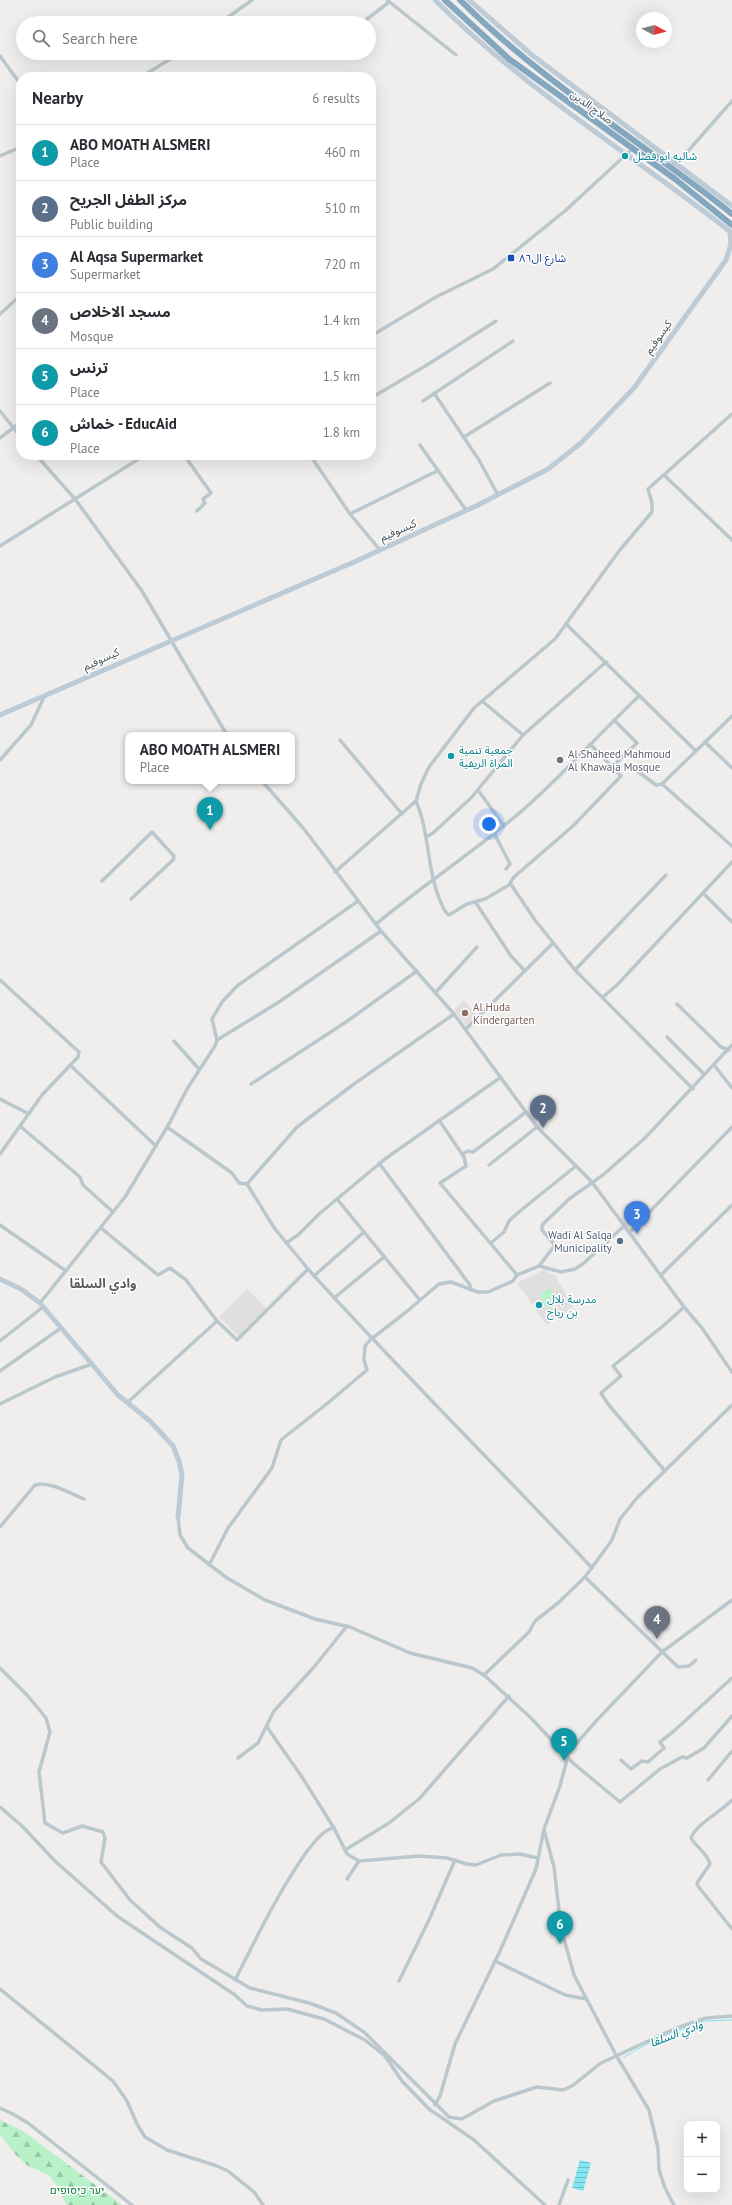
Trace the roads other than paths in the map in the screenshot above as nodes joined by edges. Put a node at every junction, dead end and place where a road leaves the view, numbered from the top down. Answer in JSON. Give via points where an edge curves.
{"nodes":[{"id":1,"x":252,"y":0,"type":"edge"},
{"id":2,"x":435,"y":0,"type":"edge"},
{"id":3,"x":460,"y":0,"type":"edge"},
{"id":4,"x":469,"y":0,"type":"edge"},
{"id":5,"x":388,"y":1,"type":"edge"},
{"id":6,"x":448,"y":1,"type":"edge"},
{"id":7,"x":230,"y":16,"type":"edge"},
{"id":8,"x":370,"y":16,"type":"edge"},
{"id":9,"x":500,"y":39,"type":"junction"},
{"id":10,"x":494,"y":45,"type":"junction"},
{"id":11,"x":456,"y":55,"type":"dead end"},
{"id":12,"x":0,"y":56,"type":"edge"},
{"id":13,"x":169,"y":60,"type":"edge"},
{"id":14,"x":149,"y":72,"type":"edge"},
{"id":15,"x":16,"y":78,"type":"edge"},
{"id":16,"x":732,"y":101,"type":"edge"},
{"id":17,"x":16,"y":149,"type":"edge"},
{"id":18,"x":632,"y":149,"type":"junction"},
{"id":19,"x":627,"y":155,"type":"junction"},
{"id":20,"x":0,"y":156,"type":"edge"},
{"id":21,"x":676,"y":163,"type":"junction"},
{"id":22,"x":667,"y":164,"type":"junction"},
{"id":23,"x":732,"y":206,"type":"edge"},
{"id":24,"x":732,"y":214,"type":"edge"},
{"id":25,"x":732,"y":225,"type":"edge"},
{"id":26,"x":731,"y":233,"type":"edge"},
{"id":27,"x":732,"y":255,"type":"edge"},
{"id":28,"x":726,"y":260,"type":"junction"},
{"id":29,"x":16,"y":300,"type":"edge"},
{"id":30,"x":0,"y":314,"type":"edge"},
{"id":31,"x":496,"y":321,"type":"dead end"},
{"id":32,"x":376,"y":333,"type":"edge"},
{"id":33,"x":513,"y":341,"type":"dead end"},
{"id":34,"x":550,"y":383,"type":"dead end"},
{"id":35,"x":434,"y":393,"type":"junction"},
{"id":36,"x":376,"y":395,"type":"edge"},
{"id":37,"x":423,"y":400,"type":"dead end"},
{"id":38,"x":0,"y":411,"type":"edge"},
{"id":39,"x":732,"y":414,"type":"edge"},
{"id":40,"x":16,"y":426,"type":"edge"},
{"id":41,"x":13,"y":428,"type":"junction"},
{"id":42,"x":16,"y":431,"type":"edge"},
{"id":43,"x":464,"y":437,"type":"junction"},
{"id":44,"x":0,"y":438,"type":"edge"},
{"id":45,"x":420,"y":445,"type":"dead end"},
{"id":46,"x":40,"y":460,"type":"edge"},
{"id":47,"x":137,"y":460,"type":"edge"},
{"id":48,"x":188,"y":460,"type":"edge"},
{"id":49,"x":313,"y":460,"type":"edge"},
{"id":50,"x":437,"y":471,"type":"junction"},
{"id":51,"x":664,"y":475,"type":"junction"},
{"id":52,"x":498,"y":495,"type":"junction"},
{"id":53,"x":75,"y":499,"type":"junction"},
{"id":54,"x":466,"y":510,"type":"junction"},
{"id":55,"x":197,"y":511,"type":"dead end"},
{"id":56,"x":350,"y":514,"type":"junction"},
{"id":57,"x":732,"y":540,"type":"edge"},
{"id":58,"x":0,"y":546,"type":"edge"},
{"id":59,"x":379,"y":550,"type":"junction"},
{"id":60,"x":566,"y":624,"type":"junction"},
{"id":61,"x":172,"y":641,"type":"junction"},
{"id":62,"x":606,"y":662,"type":"junction"},
{"id":63,"x":638,"y":696,"type":"junction"},
{"id":64,"x":44,"y":697,"type":"junction"},
{"id":65,"x":482,"y":701,"type":"junction"},
{"id":66,"x":0,"y":715,"type":"edge"},
{"id":67,"x":732,"y":716,"type":"edge"},
{"id":68,"x":614,"y":720,"type":"junction"},
{"id":69,"x":225,"y":732,"type":"edge"},
{"id":70,"x":523,"y":735,"type":"junction"},
{"id":71,"x":340,"y":740,"type":"dead end"},
{"id":72,"x":706,"y":742,"type":"junction"},
{"id":73,"x":590,"y":744,"type":"junction"},
{"id":74,"x":696,"y":751,"type":"junction"},
{"id":75,"x":0,"y":760,"type":"edge"},
{"id":76,"x":612,"y":767,"type":"junction"},
{"id":77,"x":630,"y":768,"type":"dead end"},
{"id":78,"x":732,"y":768,"type":"edge"},
{"id":79,"x":265,"y":784,"type":"edge"},
{"id":80,"x":662,"y":784,"type":"junction"},
{"id":81,"x":478,"y":790,"type":"junction"},
{"id":82,"x":416,"y":801,"type":"junction"},
{"id":83,"x":402,"y":814,"type":"junction"},
{"id":84,"x":504,"y":826,"type":"junction"},
{"id":85,"x":494,"y":833,"type":"junction"},
{"id":86,"x":426,"y":837,"type":"junction"},
{"id":87,"x":732,"y":846,"type":"edge"},
{"id":88,"x":732,"y":862,"type":"edge"},
{"id":89,"x":506,"y":869,"type":"dead end"},
{"id":90,"x":336,"y":872,"type":"junction"},
{"id":91,"x":666,"y":875,"type":"dead end"},
{"id":92,"x":434,"y":878,"type":"junction"},
{"id":93,"x":102,"y":881,"type":"dead end"},
{"id":94,"x":511,"y":884,"type":"junction"},
{"id":95,"x":704,"y":893,"type":"junction"},
{"id":96,"x":131,"y":899,"type":"dead end"},
{"id":97,"x":358,"y":901,"type":"junction"},
{"id":98,"x":476,"y":903,"type":"junction"},
{"id":99,"x":732,"y":922,"type":"edge"},
{"id":100,"x":376,"y":924,"type":"junction"},
{"id":101,"x":381,"y":931,"type":"junction"},
{"id":102,"x":553,"y":943,"type":"junction"},
{"id":103,"x":477,"y":947,"type":"dead end"},
{"id":104,"x":575,"y":970,"type":"junction"},
{"id":105,"x":417,"y":971,"type":"junction"},
{"id":106,"x":525,"y":971,"type":"junction"},
{"id":107,"x":0,"y":980,"type":"edge"},
{"id":108,"x":436,"y":992,"type":"junction"},
{"id":109,"x":603,"y":997,"type":"junction"},
{"id":110,"x":677,"y":1004,"type":"dead end"},
{"id":111,"x":454,"y":1014,"type":"junction"},
{"id":112,"x":466,"y":1029,"type":"junction"},
{"id":113,"x":667,"y":1037,"type":"dead end"},
{"id":114,"x":217,"y":1040,"type":"junction"},
{"id":115,"x":174,"y":1041,"type":"dead end"},
{"id":116,"x":732,"y":1045,"type":"edge"},
{"id":117,"x":728,"y":1050,"type":"junction"},
{"id":118,"x":714,"y":1065,"type":"junction"},
{"id":119,"x":70,"y":1066,"type":"junction"},
{"id":120,"x":199,"y":1069,"type":"junction"},
{"id":121,"x":704,"y":1074,"type":"junction"},
{"id":122,"x":501,"y":1077,"type":"junction"},
{"id":123,"x":251,"y":1084,"type":"dead end"},
{"id":124,"x":732,"y":1088,"type":"edge"},
{"id":125,"x":693,"y":1089,"type":"junction"},
{"id":126,"x":0,"y":1099,"type":"edge"},
{"id":127,"x":526,"y":1112,"type":"junction"},
{"id":128,"x":29,"y":1114,"type":"junction"},
{"id":129,"x":439,"y":1120,"type":"junction"},
{"id":130,"x":20,"y":1126,"type":"junction"},
{"id":131,"x":167,"y":1127,"type":"junction"},
{"id":132,"x":537,"y":1127,"type":"junction"},
{"id":133,"x":732,"y":1127,"type":"edge"},
{"id":134,"x":156,"y":1146,"type":"junction"},
{"id":135,"x":0,"y":1154,"type":"edge"},
{"id":136,"x":462,"y":1154,"type":"junction"},
{"id":137,"x":379,"y":1163,"type":"junction"},
{"id":138,"x":489,"y":1165,"type":"dead end"},
{"id":139,"x":576,"y":1166,"type":"junction"},
{"id":140,"x":592,"y":1182,"type":"junction"},
{"id":141,"x":247,"y":1184,"type":"junction"},
{"id":142,"x":337,"y":1199,"type":"junction"},
{"id":143,"x":732,"y":1205,"type":"edge"},
{"id":144,"x":113,"y":1212,"type":"junction"},
{"id":145,"x":0,"y":1225,"type":"edge"},
{"id":146,"x":624,"y":1226,"type":"junction"},
{"id":147,"x":101,"y":1228,"type":"junction"},
{"id":148,"x":364,"y":1232,"type":"junction"},
{"id":149,"x":629,"y":1233,"type":"junction"},
{"id":150,"x":286,"y":1243,"type":"junction"},
{"id":151,"x":491,"y":1244,"type":"junction"},
{"id":152,"x":384,"y":1257,"type":"junction"},
{"id":153,"x":540,"y":1266,"type":"junction"},
{"id":154,"x":308,"y":1269,"type":"junction"},
{"id":155,"x":66,"y":1271,"type":"junction"},
{"id":156,"x":517,"y":1275,"type":"junction"},
{"id":157,"x":661,"y":1275,"type":"junction"},
{"id":158,"x":314,"y":1276,"type":"junction"},
{"id":159,"x":0,"y":1279,"type":"edge"},
{"id":160,"x":471,"y":1290,"type":"junction"},
{"id":161,"x":334,"y":1298,"type":"junction"},
{"id":162,"x":419,"y":1299,"type":"junction"},
{"id":163,"x":41,"y":1305,"type":"junction"},
{"id":164,"x":684,"y":1307,"type":"junction"},
{"id":165,"x":217,"y":1321,"type":"junction"},
{"id":166,"x":61,"y":1328,"type":"junction"},
{"id":167,"x":371,"y":1339,"type":"junction"},
{"id":168,"x":0,"y":1341,"type":"edge"},
{"id":169,"x":92,"y":1364,"type":"junction"},
{"id":170,"x":731,"y":1369,"type":"edge"},
{"id":171,"x":0,"y":1371,"type":"edge"},
{"id":172,"x":128,"y":1402,"type":"junction"},
{"id":173,"x":0,"y":1404,"type":"edge"},
{"id":174,"x":732,"y":1405,"type":"edge"},
{"id":175,"x":665,"y":1471,"type":"junction"},
{"id":176,"x":84,"y":1499,"type":"dead end"},
{"id":177,"x":178,"y":1517,"type":"joint"},
{"id":178,"x":0,"y":1527,"type":"edge"},
{"id":179,"x":209,"y":1565,"type":"junction"},
{"id":180,"x":592,"y":1568,"type":"junction"},
{"id":181,"x":585,"y":1577,"type":"junction"},
{"id":182,"x":732,"y":1600,"type":"edge"},
{"id":183,"x":347,"y":1626,"type":"junction"},
{"id":184,"x":662,"y":1652,"type":"junction"},
{"id":185,"x":696,"y":1660,"type":"dead end"},
{"id":186,"x":0,"y":1668,"type":"edge"},
{"id":187,"x":484,"y":1675,"type":"junction"},
{"id":188,"x":732,"y":1678,"type":"edge"},
{"id":189,"x":509,"y":1696,"type":"junction"},
{"id":190,"x":732,"y":1716,"type":"edge"},
{"id":191,"x":267,"y":1727,"type":"junction"},
{"id":192,"x":732,"y":1751,"type":"edge"},
{"id":193,"x":238,"y":1758,"type":"dead end"},
{"id":194,"x":568,"y":1758,"type":"junction"},
{"id":195,"x":621,"y":1760,"type":"dead end"},
{"id":196,"x":708,"y":1780,"type":"dead end"},
{"id":197,"x":732,"y":1800,"type":"edge"},
{"id":198,"x":0,"y":1807,"type":"edge"},
{"id":199,"x":334,"y":1828,"type":"junction"},
{"id":200,"x":544,"y":1829,"type":"junction"},
{"id":201,"x":345,"y":1850,"type":"junction"},
{"id":202,"x":538,"y":1858,"type":"junction"},
{"id":203,"x":455,"y":1860,"type":"junction"},
{"id":204,"x":359,"y":1861,"type":"junction"},
{"id":205,"x":347,"y":1880,"type":"dead end"},
{"id":206,"x":732,"y":1929,"type":"edge"},
{"id":207,"x":495,"y":1961,"type":"junction"},
{"id":208,"x":235,"y":1980,"type":"junction"},
{"id":209,"x":399,"y":1982,"type":"dead end"},
{"id":210,"x":0,"y":1989,"type":"edge"},
{"id":211,"x":586,"y":1999,"type":"junction"},
{"id":212,"x":732,"y":2016,"type":"edge"},
{"id":213,"x":616,"y":2055,"type":"junction"},
{"id":214,"x":435,"y":2105,"type":"junction"},
{"id":215,"x":0,"y":2108,"type":"edge"},
{"id":216,"x":568,"y":2180,"type":"dead end"},
{"id":217,"x":132,"y":2205,"type":"edge"},
{"id":218,"x":264,"y":2205,"type":"edge"},
{"id":219,"x":545,"y":2205,"type":"edge"},
{"id":220,"x":559,"y":2205,"type":"edge"},
{"id":221,"x":674,"y":2205,"type":"edge"}],
"edges":[{"from":1,"to":7,"type":"street"},
{"from":2,"to":19,"type":"street","via":[[500,59]]},
{"from":3,"to":9,"type":"highway","name":"صلاح الدين"},
{"from":4,"to":21,"type":"street","via":[[532,55]]},
{"from":5,"to":8,"type":"street"},
{"from":5,"to":11,"type":"street"},
{"from":6,"to":10,"type":"highway","name":"صلاح الدين"},
{"from":9,"to":10,"type":"highway"},
{"from":9,"to":22,"type":"highway","name":"صلاح الدين","via":[[590,109]]},
{"from":10,"to":18,"type":"highway","name":"صلاح الدين","via":[[509,59]]},
{"from":12,"to":15,"type":"street"},
{"from":13,"to":14,"type":"street"},
{"from":16,"to":21,"type":"street"},
{"from":17,"to":20,"type":"street"},
{"from":18,"to":19,"type":"street"},
{"from":18,"to":25,"type":"highway","name":"صلاح الدين"},
{"from":19,"to":26,"type":"street"},
{"from":19,"to":32,"type":"street","via":[[565,211],[493,269],[436,297]]},
{"from":21,"to":22,"type":"street"},
{"from":21,"to":23,"type":"street"},
{"from":22,"to":24,"type":"highway","name":"صلاح الدين"},
{"from":26,"to":28,"type":"street","name":"كيسوفيم","via":[[731,244]]},
{"from":27,"to":28,"type":"street","name":"كيسوفيم"},
{"from":28,"to":52,"type":"street","name":"كيسوفيم","via":[[622,402],[564,457],[548,469]]},
{"from":29,"to":30,"type":"street"},
{"from":31,"to":36,"type":"street"},
{"from":33,"to":35,"type":"street"},
{"from":34,"to":43,"type":"street"},
{"from":35,"to":37,"type":"street"},
{"from":35,"to":43,"type":"street"},
{"from":38,"to":41,"type":"street"},
{"from":39,"to":51,"type":"street"},
{"from":40,"to":41,"type":"street"},
{"from":41,"to":42,"type":"street"},
{"from":41,"to":44,"type":"street"},
{"from":43,"to":52,"type":"street"},
{"from":45,"to":50,"type":"street"},
{"from":46,"to":53,"type":"street"},
{"from":47,"to":53,"type":"street"},
{"from":48,"to":55,"type":"street","via":[[211,493],[203,499],[205,503]]},
{"from":49,"to":56,"type":"street"},
{"from":50,"to":54,"type":"street"},
{"from":50,"to":56,"type":"street"},
{"from":51,"to":57,"type":"street"},
{"from":51,"to":60,"type":"street","via":[[648,489],[652,512],[619,551]]},
{"from":52,"to":54,"type":"street","name":"كيسوفيم"},
{"from":53,"to":58,"type":"street"},
{"from":53,"to":61,"type":"street","via":[[135,580]]},
{"from":54,"to":59,"type":"street","name":"كيسوفيم"},
{"from":56,"to":59,"type":"street"},
{"from":59,"to":61,"type":"street","name":"كيسوفيم"},
{"from":60,"to":62,"type":"street"},
{"from":60,"to":65,"type":"street","via":[[555,639]]},
{"from":61,"to":64,"type":"street","name":"كيسوفيم","via":[[131,656]]},
{"from":61,"to":69,"type":"street"},
{"from":62,"to":63,"type":"street"},
{"from":62,"to":70,"type":"street"},
{"from":63,"to":68,"type":"street"},
{"from":63,"to":74,"type":"street"},
{"from":64,"to":66,"type":"street","name":"كيسوفيم"},
{"from":64,"to":75,"type":"street","via":[[31,725]]},
{"from":65,"to":70,"type":"street"},
{"from":65,"to":82,"type":"street","via":[[429,767]]},
{"from":67,"to":72,"type":"street"},
{"from":68,"to":73,"type":"street"},
{"from":68,"to":76,"type":"street","via":[[637,743]]},
{"from":70,"to":81,"type":"street"},
{"from":71,"to":83,"type":"street"},
{"from":72,"to":74,"type":"street"},
{"from":72,"to":78,"type":"street"},
{"from":73,"to":76,"type":"street"},
{"from":73,"to":84,"type":"street"},
{"from":74,"to":80,"type":"street"},
{"from":76,"to":94,"type":"street","via":[[621,776],[573,826],[514,877]]},
{"from":77,"to":80,"type":"street","via":[[656,785]]},
{"from":79,"to":90,"type":"street","via":[[304,829]]},
{"from":80,"to":87,"type":"street"},
{"from":81,"to":84,"type":"street"},
{"from":81,"to":86,"type":"street"},
{"from":82,"to":83,"type":"street"},
{"from":82,"to":86,"type":"street"},
{"from":83,"to":90,"type":"street"},
{"from":84,"to":85,"type":"street"},
{"from":85,"to":89,"type":"street","via":[[510,864]]},
{"from":85,"to":92,"type":"street"},
{"from":86,"to":92,"type":"street"},
{"from":88,"to":95,"type":"street"},
{"from":90,"to":97,"type":"street"},
{"from":91,"to":104,"type":"street"},
{"from":92,"to":98,"type":"street","via":[[441,905],[449,915],[467,904]]},
{"from":92,"to":100,"type":"street"},
{"from":93,"to":96,"type":"street","via":[[152,832],[174,856],[173,860]]},
{"from":94,"to":98,"type":"street"},
{"from":94,"to":102,"type":"street"},
{"from":95,"to":99,"type":"street"},
{"from":95,"to":109,"type":"street"},
{"from":97,"to":100,"type":"street"},
{"from":97,"to":114,"type":"street","via":[[237,986],[222,1002],[212,1019]]},
{"from":98,"to":106,"type":"street","via":[[511,956]]},
{"from":100,"to":101,"type":"street"},
{"from":101,"to":105,"type":"street"},
{"from":101,"to":114,"type":"street","via":[[279,1002]]},
{"from":102,"to":104,"type":"street"},
{"from":102,"to":106,"type":"street"},
{"from":103,"to":108,"type":"street"},
{"from":104,"to":109,"type":"street"},
{"from":105,"to":108,"type":"street"},
{"from":105,"to":123,"type":"street","via":[[346,1022]]},
{"from":106,"to":112,"type":"street"},
{"from":107,"to":119,"type":"street","via":[[78,1050],[78,1057]]},
{"from":108,"to":111,"type":"street"},
{"from":109,"to":125,"type":"street"},
{"from":110,"to":117,"type":"street","via":[[721,1047]]},
{"from":111,"to":112,"type":"street"},
{"from":111,"to":141,"type":"street","via":[[297,1127]]},
{"from":112,"to":122,"type":"street"},
{"from":113,"to":121,"type":"street"},
{"from":114,"to":120,"type":"street","via":[[214,1050]]},
{"from":115,"to":120,"type":"street"},
{"from":116,"to":117,"type":"street"},
{"from":117,"to":118,"type":"street"},
{"from":118,"to":121,"type":"street"},
{"from":118,"to":124,"type":"street"},
{"from":119,"to":128,"type":"street","via":[[42,1095]]},
{"from":119,"to":134,"type":"street"},
{"from":120,"to":131,"type":"street"},
{"from":121,"to":125,"type":"street"},
{"from":122,"to":127,"type":"street"},
{"from":122,"to":129,"type":"street"},
{"from":125,"to":140,"type":"street","via":[[645,1138]]},
{"from":126,"to":128,"type":"street"},
{"from":127,"to":132,"type":"street"},
{"from":127,"to":136,"type":"street","via":[[473,1152]]},
{"from":128,"to":130,"type":"street"},
{"from":129,"to":136,"type":"street"},
{"from":129,"to":137,"type":"street"},
{"from":130,"to":135,"type":"street"},
{"from":130,"to":144,"type":"street","via":[[80,1177],[82,1185]]},
{"from":131,"to":134,"type":"street"},
{"from":131,"to":141,"type":"street","via":[[232,1173],[239,1183]]},
{"from":132,"to":138,"type":"street"},
{"from":132,"to":139,"type":"street"},
{"from":133,"to":149,"type":"street"},
{"from":134,"to":144,"type":"street"},
{"from":136,"to":151,"type":"street","via":[[466,1166],[440,1183]]},
{"from":137,"to":142,"type":"street"},
{"from":137,"to":160,"type":"street","via":[[470,1284]]},
{"from":139,"to":140,"type":"street"},
{"from":139,"to":151,"type":"street","via":[[520,1211]]},
{"from":140,"to":146,"type":"street"},
{"from":140,"to":153,"type":"street","via":[[569,1199],[542,1225],[542,1230],[555,1245]]},
{"from":141,"to":150,"type":"street"},
{"from":142,"to":148,"type":"street"},
{"from":142,"to":150,"type":"street"},
{"from":143,"to":157,"type":"street"},
{"from":144,"to":147,"type":"street"},
{"from":145,"to":155,"type":"street"},
{"from":146,"to":149,"type":"street"},
{"from":146,"to":153,"type":"street","via":[[584,1264],[575,1269],[562,1272]]},
{"from":147,"to":155,"type":"street"},
{"from":147,"to":165,"type":"street","via":[[158,1275],[170,1268],[186,1280]]},
{"from":148,"to":152,"type":"street"},
{"from":148,"to":158,"type":"street"},
{"from":149,"to":157,"type":"street"},
{"from":150,"to":154,"type":"street"},
{"from":151,"to":156,"type":"street"},
{"from":152,"to":161,"type":"street"},
{"from":152,"to":162,"type":"street"},
{"from":153,"to":156,"type":"street"},
{"from":154,"to":158,"type":"street"},
{"from":154,"to":165,"type":"street","via":[[237,1340]]},
{"from":155,"to":163,"type":"street"},
{"from":156,"to":160,"type":"street","via":[[513,1280],[488,1292]]},
{"from":157,"to":164,"type":"street"},
{"from":158,"to":161,"type":"street"},
{"from":159,"to":163,"type":"street","via":[[21,1288]]},
{"from":160,"to":162,"type":"street","via":[[445,1282]]},
{"from":161,"to":167,"type":"street"},
{"from":162,"to":167,"type":"street","via":[[406,1313]]},
{"from":163,"to":166,"type":"street"},
{"from":163,"to":168,"type":"street"},
{"from":164,"to":170,"type":"street"},
{"from":164,"to":175,"type":"street","via":[[613,1366],[621,1376],[601,1393]]},
{"from":165,"to":172,"type":"street"},
{"from":166,"to":169,"type":"street"},
{"from":166,"to":171,"type":"street"},
{"from":167,"to":179,"type":"street","via":[[365,1346],[364,1360],[367,1370],[281,1440],[272,1468],[228,1528]]},
{"from":167,"to":180,"type":"street"},
{"from":169,"to":172,"type":"street"},
{"from":169,"to":173,"type":"street","via":[[55,1377]]},
{"from":172,"to":177,"type":"street","via":[[161,1432],[177,1454],[182,1482]]},
{"from":174,"to":175,"type":"street"},
{"from":175,"to":180,"type":"street","via":[[620,1519],[612,1540]]},
{"from":176,"to":178,"type":"street","via":[[43,1483],[35,1485]]},
{"from":177,"to":179,"type":"street","via":[[182,1539],[188,1548]]},
{"from":179,"to":183,"type":"street","via":[[244,1588],[281,1607],[315,1619]]},
{"from":180,"to":181,"type":"street"},
{"from":181,"to":184,"type":"street"},
{"from":181,"to":187,"type":"street","via":[[535,1621],[529,1632]]},
{"from":182,"to":184,"type":"street"},
{"from":183,"to":187,"type":"street","via":[[410,1653],[472,1668]]},
{"from":183,"to":191,"type":"street","via":[[274,1711]]},
{"from":184,"to":185,"type":"street","via":[[678,1667],[689,1666]]},
{"from":184,"to":194,"type":"street","via":[[598,1718],[569,1752]]},
{"from":186,"to":208,"type":"street","via":[[46,1718],[50,1732],[39,1772],[45,1823],[63,1833],[82,1826],[103,1832],[105,1838],[102,1862],[130,1900],[162,1928],[192,1948],[201,1959]]},
{"from":187,"to":189,"type":"street"},
{"from":188,"to":195,"type":"street","via":[[660,1742],[664,1748],[654,1758],[648,1762],[642,1761],[631,1770]]},
{"from":189,"to":194,"type":"street"},
{"from":189,"to":201,"type":"street","via":[[418,1799],[389,1823]]},
{"from":190,"to":194,"type":"street","via":[[704,1748],[660,1769],[620,1802]]},
{"from":191,"to":193,"type":"street","via":[[258,1744]]},
{"from":191,"to":199,"type":"street"},
{"from":192,"to":196,"type":"street"},
{"from":194,"to":200,"type":"street"},
{"from":197,"to":206,"type":"street","via":[[722,1811],[693,1832],[691,1838],[710,1864],[697,1883],[698,1886]]},
{"from":198,"to":219,"type":"street","via":[[55,1861],[117,1916],[235,1995],[247,2006],[262,2010],[287,2009],[324,2019],[365,2040],[385,2056],[402,2081],[429,2109],[474,2140]]},
{"from":199,"to":201,"type":"street"},
{"from":199,"to":208,"type":"street","via":[[325,1831],[298,1865],[273,1906]]},
{"from":200,"to":202,"type":"street"},
{"from":200,"to":211,"type":"street","via":[[554,1867],[561,1928],[574,1975]]},
{"from":201,"to":204,"type":"street","via":[[350,1858]]},
{"from":202,"to":203,"type":"street","via":[[520,1854],[501,1855],[476,1865]]},
{"from":202,"to":207,"type":"street","via":[[536,1869]]},
{"from":203,"to":204,"type":"street","via":[[412,1856]]},
{"from":203,"to":209,"type":"street"},
{"from":204,"to":205,"type":"street"},
{"from":207,"to":211,"type":"street","via":[[565,1995]]},
{"from":207,"to":214,"type":"street","via":[[456,2044]]},
{"from":208,"to":214,"type":"street","via":[[250,1988],[309,2003],[336,2013],[365,2033]]},
{"from":210,"to":218,"type":"street","via":[[113,2081],[127,2101],[145,2137],[167,2150],[228,2171],[254,2192]]},
{"from":211,"to":213,"type":"street"},
{"from":212,"to":213,"type":"street","via":[[706,2018]]},
{"from":213,"to":214,"type":"street","via":[[563,2090],[537,2087],[494,2101],[462,2119],[449,2117]]},
{"from":213,"to":221,"type":"street","via":[[649,2110],[658,2148],[659,2170]]},
{"from":215,"to":217,"type":"street","via":[[28,2123]]},
{"from":216,"to":220,"type":"street"}]}
